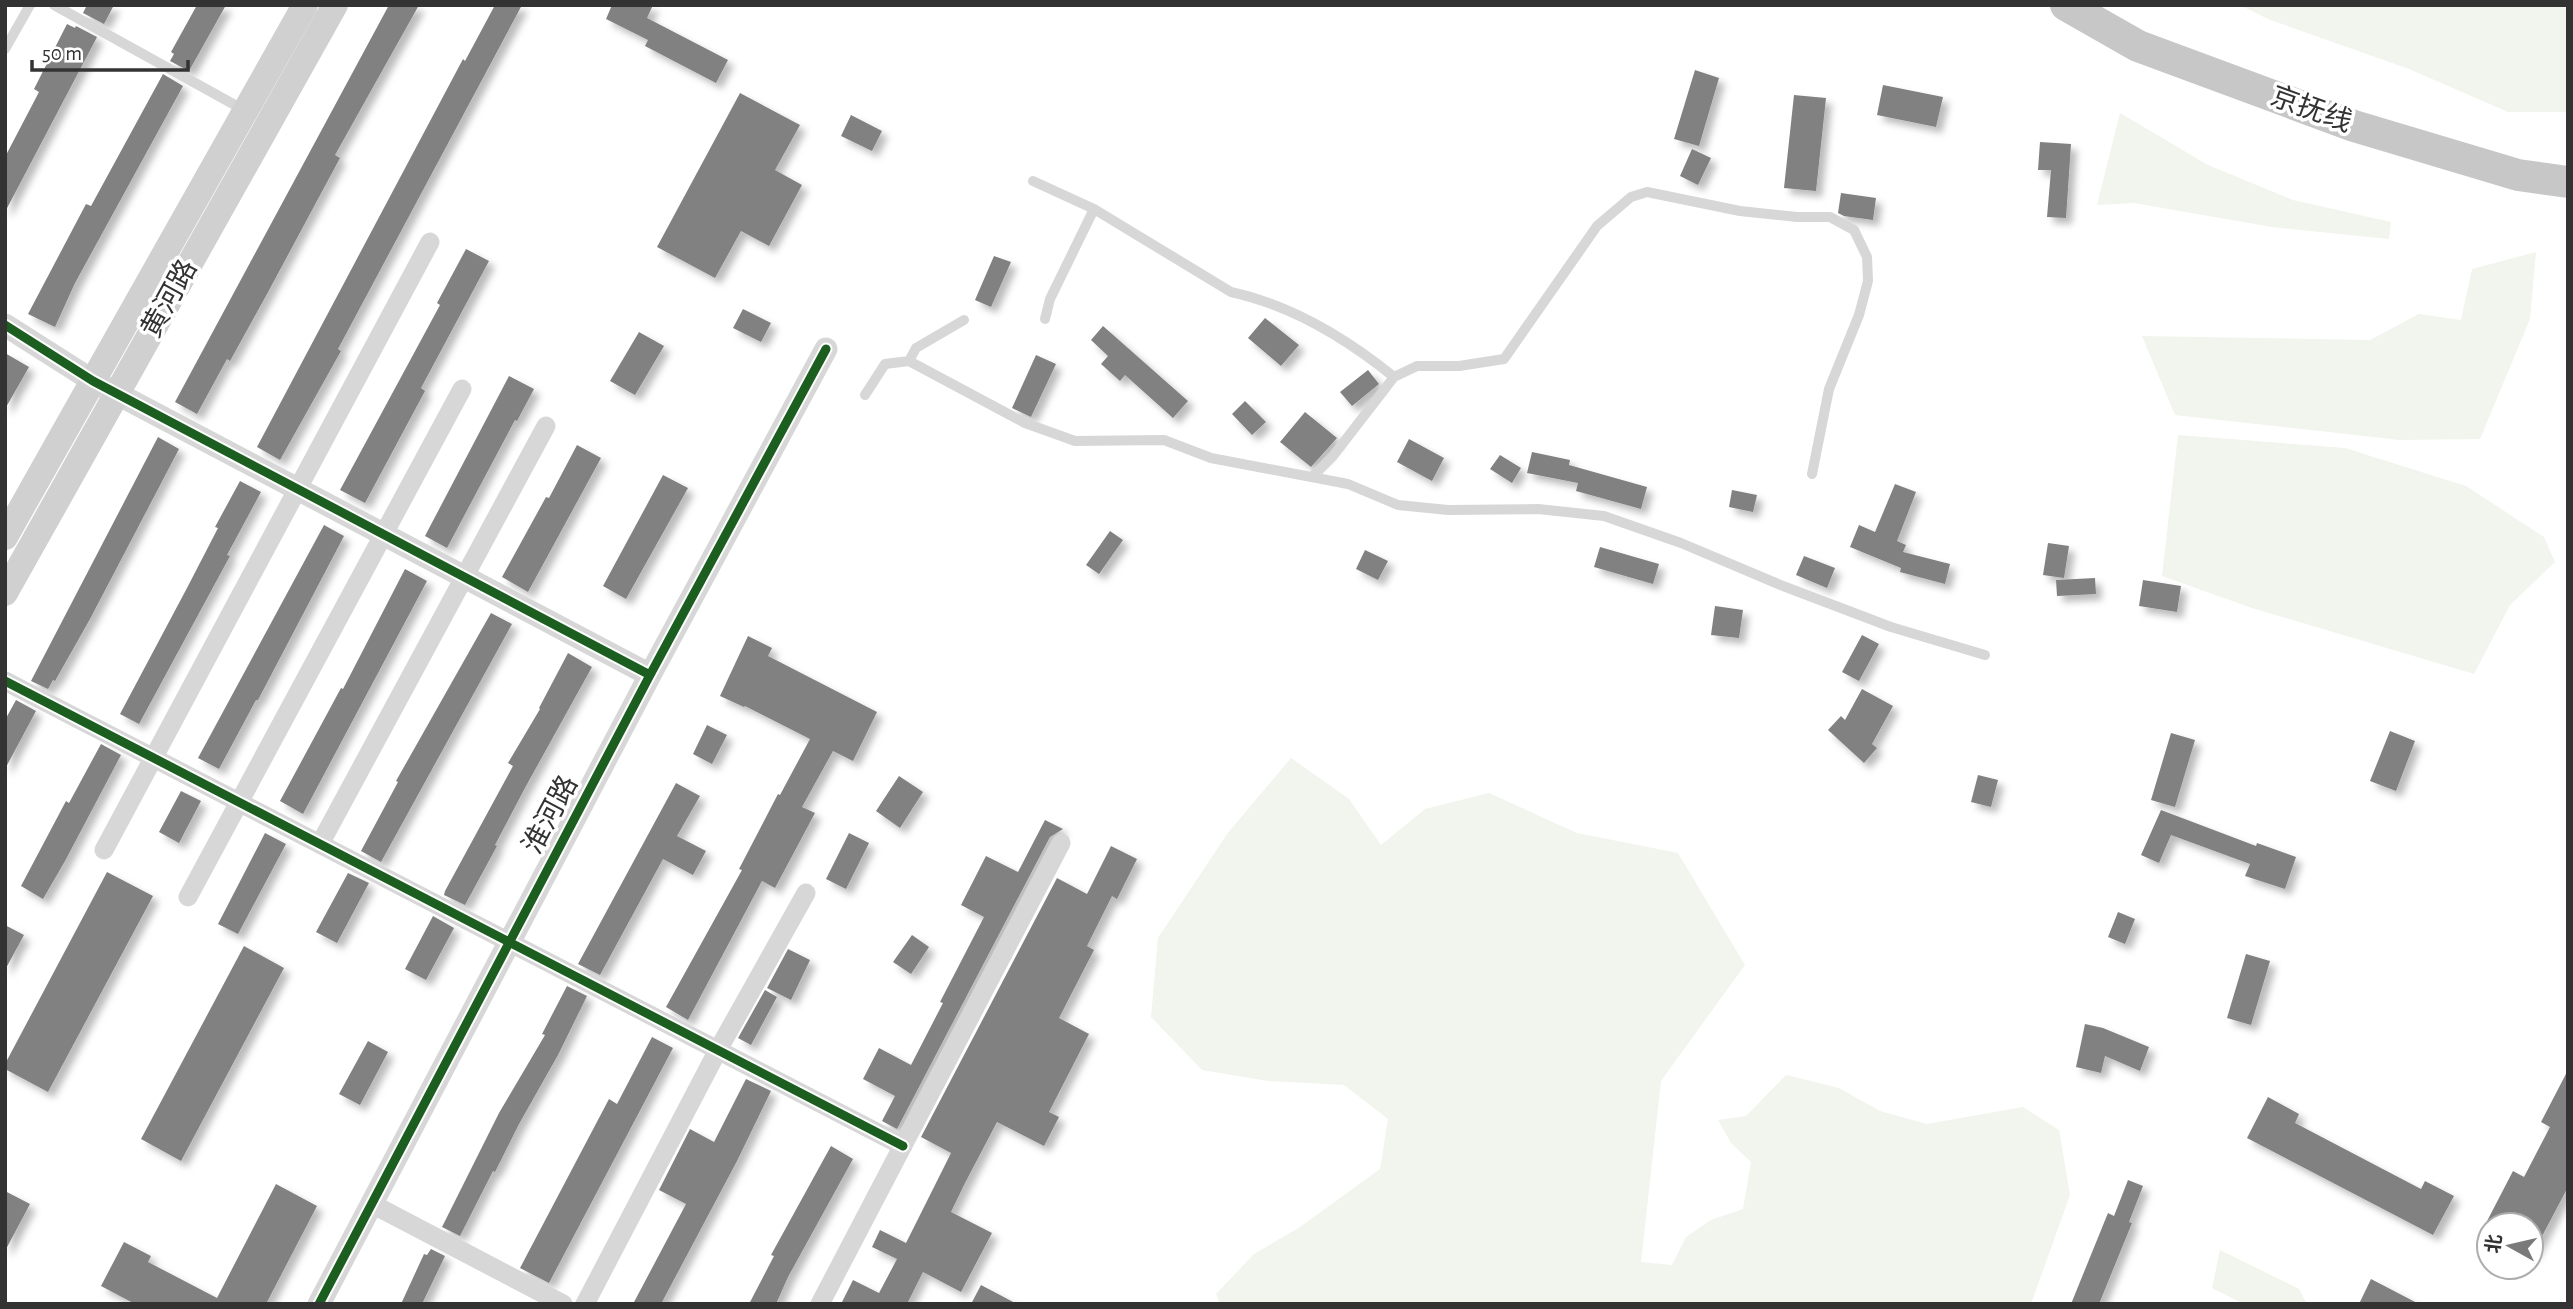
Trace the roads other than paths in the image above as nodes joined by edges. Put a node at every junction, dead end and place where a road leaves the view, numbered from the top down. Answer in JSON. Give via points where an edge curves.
{"nodes":[{"id":1,"x":30,"y":5,"type":"edge"},
{"id":2,"x":54,"y":5,"type":"edge"},
{"id":3,"x":305,"y":5,"type":"edge"},
{"id":4,"x":335,"y":5,"type":"edge"},
{"id":5,"x":2066,"y":5,"type":"edge"},
{"id":6,"x":5,"y":49,"type":"edge"},
{"id":7,"x":246,"y":111,"type":"junction"},
{"id":8,"x":1034,"y":181,"type":"dead end"},
{"id":9,"x":2568,"y":182,"type":"edge"},
{"id":10,"x":1094,"y":209,"type":"junction"},
{"id":11,"x":430,"y":243,"type":"dead end"},
{"id":12,"x":1045,"y":319,"type":"dead end"},
{"id":13,"x":964,"y":320,"type":"dead end"},
{"id":14,"x":5,"y":325,"type":"edge"},
{"id":15,"x":825,"y":349,"type":"dead end"},
{"id":16,"x":909,"y":361,"type":"junction"},
{"id":17,"x":1394,"y":377,"type":"junction"},
{"id":18,"x":93,"y":381,"type":"junction"},
{"id":19,"x":462,"y":389,"type":"dead end"},
{"id":20,"x":117,"y":394,"type":"junction"},
{"id":21,"x":865,"y":394,"type":"dead end"},
{"id":22,"x":546,"y":426,"type":"dead end"},
{"id":23,"x":1812,"y":474,"type":"dead end"},
{"id":24,"x":1312,"y":477,"type":"junction"},
{"id":25,"x":298,"y":491,"type":"junction"},
{"id":26,"x":383,"y":536,"type":"junction"},
{"id":27,"x":5,"y":537,"type":"edge"},
{"id":28,"x":464,"y":578,"type":"junction"},
{"id":29,"x":5,"y":593,"type":"edge"},
{"id":30,"x":1985,"y":655,"type":"dead end"},
{"id":31,"x":650,"y":676,"type":"junction"},
{"id":32,"x":5,"y":681,"type":"edge"},
{"id":33,"x":153,"y":757,"type":"junction"},
{"id":34,"x":239,"y":802,"type":"junction"},
{"id":35,"x":1061,"y":843,"type":"dead end"},
{"id":36,"x":320,"y":844,"type":"junction"},
{"id":37,"x":104,"y":850,"type":"dead end"},
{"id":38,"x":806,"y":893,"type":"dead end"},
{"id":39,"x":188,"y":897,"type":"dead end"},
{"id":40,"x":510,"y":942,"type":"junction"},
{"id":41,"x":718,"y":1050,"type":"junction"},
{"id":42,"x":904,"y":1146,"type":"junction"},
{"id":43,"x":372,"y":1204,"type":"junction"},
{"id":44,"x":319,"y":1304,"type":"edge"},
{"id":45,"x":563,"y":1304,"type":"edge"},
{"id":46,"x":585,"y":1304,"type":"edge"},
{"id":47,"x":820,"y":1304,"type":"edge"}],
"edges":[{"from":1,"to":6,"type":"lane"},
{"from":2,"to":7,"type":"lane"},
{"from":3,"to":7,"type":"main road","name":"黄河路"},
{"from":4,"to":20,"type":"main road","name":"黄河路"},
{"from":5,"to":9,"type":"highway","name":"京抚线","via":[[2138,46],[2354,126],[2518,175]]},
{"from":7,"to":18,"type":"main road","name":"黄河路"},
{"from":8,"to":10,"type":"lane"},
{"from":10,"to":12,"type":"lane","via":[[1049,299]]},
{"from":10,"to":17,"type":"lane","via":[[1231,292],[1282,309],[1359,348]]},
{"from":11,"to":25,"type":"street"},
{"from":13,"to":16,"type":"lane","via":[[916,348]]},
{"from":14,"to":18,"type":"street"},
{"from":15,"to":31,"type":"street","name":"淮河路"},
{"from":16,"to":21,"type":"lane","via":[[886,364]]},
{"from":16,"to":24,"type":"lane","via":[[1025,423],[1075,441],[1164,440],[1210,458]]},
{"from":17,"to":23,"type":"lane","via":[[1417,366],[1504,359],[1597,226],[1631,197],[1647,192],[1740,211],[1830,217],[1854,230],[1867,257],[1868,281],[1829,389]]},
{"from":17,"to":24,"type":"lane"},
{"from":18,"to":20,"type":"street"},
{"from":18,"to":27,"type":"main road","name":"黄河路"},
{"from":19,"to":26,"type":"street"},
{"from":20,"to":25,"type":"street"},
{"from":20,"to":29,"type":"main road","name":"黄河路"},
{"from":22,"to":28,"type":"street"},
{"from":24,"to":30,"type":"lane","via":[[1348,484],[1398,505],[1604,516],[1891,627]]},
{"from":25,"to":26,"type":"street"},
{"from":25,"to":33,"type":"street"},
{"from":26,"to":28,"type":"street"},
{"from":26,"to":34,"type":"street"},
{"from":28,"to":31,"type":"street"},
{"from":28,"to":36,"type":"street"},
{"from":31,"to":40,"type":"street","name":"淮河路"},
{"from":32,"to":33,"type":"street"},
{"from":33,"to":34,"type":"street"},
{"from":33,"to":37,"type":"street"},
{"from":34,"to":36,"type":"street"},
{"from":34,"to":39,"type":"street"},
{"from":35,"to":42,"type":"street"},
{"from":36,"to":40,"type":"street"},
{"from":38,"to":41,"type":"street"},
{"from":40,"to":41,"type":"street"},
{"from":40,"to":43,"type":"street","name":"淮河路"},
{"from":41,"to":42,"type":"street"},
{"from":41,"to":46,"type":"street"},
{"from":42,"to":47,"type":"street"},
{"from":43,"to":44,"type":"street","name":"淮河路"},
{"from":43,"to":45,"type":"street"}]}
